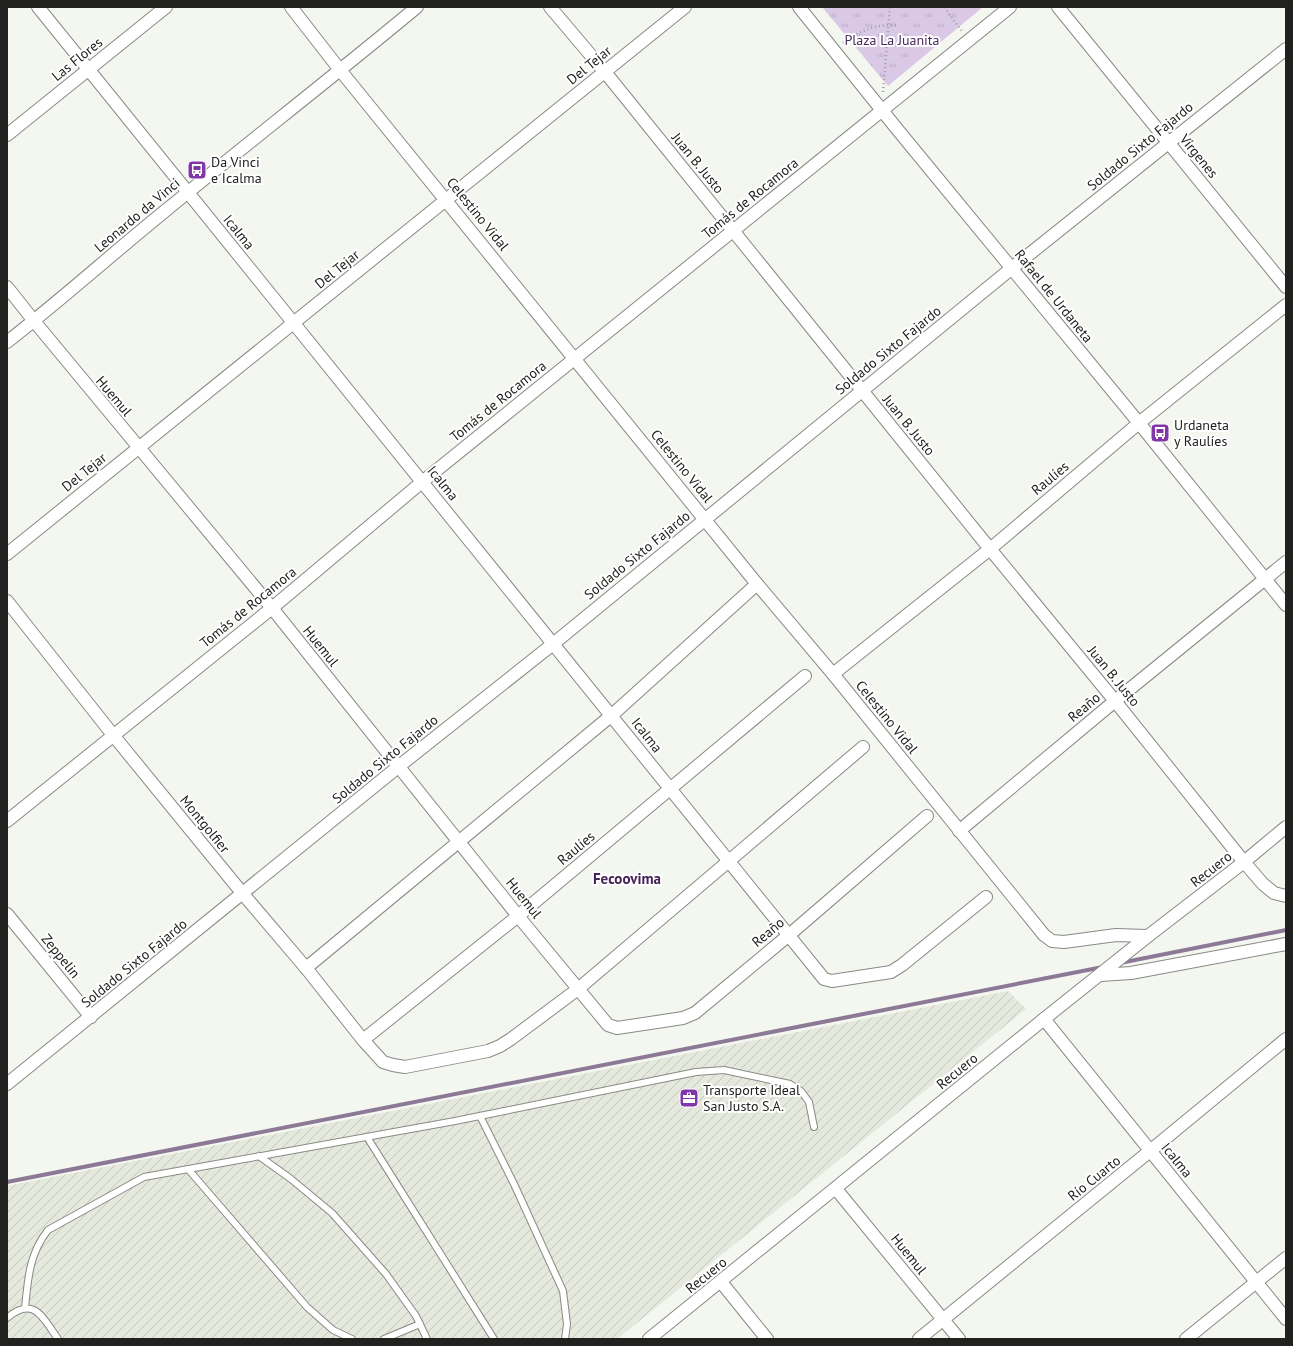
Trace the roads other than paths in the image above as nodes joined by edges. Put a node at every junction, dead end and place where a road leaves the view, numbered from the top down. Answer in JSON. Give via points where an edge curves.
{"nodes":[{"id":1,"x":38,"y":7,"type":"edge"},
{"id":2,"x":166,"y":7,"type":"edge"},
{"id":3,"x":291,"y":7,"type":"edge"},
{"id":4,"x":417,"y":7,"type":"edge"},
{"id":5,"x":550,"y":7,"type":"edge"},
{"id":6,"x":685,"y":7,"type":"edge"},
{"id":7,"x":799,"y":7,"type":"edge"},
{"id":8,"x":1010,"y":7,"type":"edge"},
{"id":9,"x":1058,"y":7,"type":"edge"},
{"id":10,"x":1286,"y":49,"type":"edge"},
{"id":11,"x":88,"y":69,"type":"junction"},
{"id":12,"x":340,"y":70,"type":"junction"},
{"id":13,"x":605,"y":72,"type":"junction"},
{"id":14,"x":882,"y":110,"type":"junction"},
{"id":15,"x":7,"y":135,"type":"edge"},
{"id":16,"x":1168,"y":143,"type":"junction"},
{"id":17,"x":188,"y":192,"type":"junction"},
{"id":18,"x":446,"y":199,"type":"junction"},
{"id":19,"x":733,"y":231,"type":"junction"},
{"id":20,"x":1012,"y":268,"type":"junction"},
{"id":21,"x":1286,"y":287,"type":"edge"},
{"id":22,"x":7,"y":288,"type":"edge"},
{"id":23,"x":1286,"y":305,"type":"edge"},
{"id":24,"x":34,"y":321,"type":"junction"},
{"id":25,"x":293,"y":323,"type":"junction"},
{"id":26,"x":7,"y":342,"type":"edge"},
{"id":27,"x":575,"y":358,"type":"junction"},
{"id":28,"x":863,"y":391,"type":"junction"},
{"id":29,"x":1139,"y":423,"type":"junction"},
{"id":30,"x":138,"y":447,"type":"junction"},
{"id":31,"x":422,"y":482,"type":"junction"},
{"id":32,"x":705,"y":519,"type":"junction"},
{"id":33,"x":990,"y":549,"type":"junction"},
{"id":34,"x":7,"y":554,"type":"edge"},
{"id":35,"x":1286,"y":562,"type":"edge"},
{"id":36,"x":1265,"y":579,"type":"junction"},
{"id":37,"x":757,"y":584,"type":"junction"},
{"id":38,"x":7,"y":601,"type":"edge"},
{"id":39,"x":1286,"y":605,"type":"edge"},
{"id":40,"x":272,"y":608,"type":"junction"},
{"id":41,"x":553,"y":644,"type":"junction"},
{"id":42,"x":834,"y":674,"type":"junction"},
{"id":43,"x":805,"y":676,"type":"dead end"},
{"id":44,"x":1115,"y":701,"type":"junction"},
{"id":45,"x":612,"y":715,"type":"junction"},
{"id":46,"x":113,"y":735,"type":"junction"},
{"id":47,"x":863,"y":747,"type":"dead end"},
{"id":48,"x":398,"y":767,"type":"junction"},
{"id":49,"x":671,"y":789,"type":"junction"},
{"id":50,"x":926,"y":816,"type":"dead end"},
{"id":51,"x":7,"y":821,"type":"edge"},
{"id":52,"x":1286,"y":827,"type":"edge"},
{"id":53,"x":959,"y":831,"type":"junction"},
{"id":54,"x":459,"y":842,"type":"junction"},
{"id":55,"x":730,"y":861,"type":"junction"},
{"id":56,"x":1244,"y":862,"type":"junction"},
{"id":57,"x":243,"y":894,"type":"junction"},
{"id":58,"x":1286,"y":896,"type":"edge"},
{"id":59,"x":986,"y":897,"type":"dead end"},
{"id":60,"x":7,"y":914,"type":"edge"},
{"id":61,"x":518,"y":916,"type":"junction"},
{"id":62,"x":789,"y":935,"type":"junction"},
{"id":63,"x":1148,"y":936,"type":"junction"},
{"id":64,"x":1286,"y":944,"type":"edge"},
{"id":65,"x":306,"y":968,"type":"junction"},
{"id":66,"x":1100,"y":975,"type":"junction"},
{"id":67,"x":578,"y":989,"type":"junction"},
{"id":68,"x":91,"y":1017,"type":"junction"},
{"id":69,"x":1044,"y":1019,"type":"junction"},
{"id":70,"x":608,"y":1025,"type":"joint"},
{"id":71,"x":1286,"y":1038,"type":"edge"},
{"id":72,"x":363,"y":1040,"type":"junction"},
{"id":73,"x":7,"y":1084,"type":"edge"},
{"id":74,"x":480,"y":1116,"type":"junction"},
{"id":75,"x":814,"y":1127,"type":"dead end"},
{"id":76,"x":367,"y":1137,"type":"junction"},
{"id":77,"x":1150,"y":1151,"type":"junction"},
{"id":78,"x":259,"y":1156,"type":"junction"},
{"id":79,"x":188,"y":1169,"type":"junction"},
{"id":80,"x":836,"y":1189,"type":"junction"},
{"id":81,"x":1286,"y":1258,"type":"edge"},
{"id":82,"x":721,"y":1282,"type":"junction"},
{"id":83,"x":1256,"y":1282,"type":"junction"},
{"id":84,"x":25,"y":1308,"type":"junction"},
{"id":85,"x":7,"y":1318,"type":"edge"},
{"id":86,"x":1286,"y":1319,"type":"edge"},
{"id":87,"x":943,"y":1320,"type":"junction"},
{"id":88,"x":420,"y":1324,"type":"junction"},
{"id":89,"x":58,"y":1339,"type":"edge"},
{"id":90,"x":352,"y":1339,"type":"edge"},
{"id":91,"x":384,"y":1339,"type":"edge"},
{"id":92,"x":427,"y":1339,"type":"edge"},
{"id":93,"x":494,"y":1339,"type":"edge"},
{"id":94,"x":566,"y":1339,"type":"edge"},
{"id":95,"x":649,"y":1339,"type":"edge"},
{"id":96,"x":767,"y":1339,"type":"edge"},
{"id":97,"x":920,"y":1339,"type":"edge"},
{"id":98,"x":959,"y":1339,"type":"edge"},
{"id":99,"x":1186,"y":1339,"type":"edge"}],
"edges":[{"from":1,"to":11,"type":"street","name":"Icalma"},
{"from":2,"to":11,"type":"street","name":"Las Flores"},
{"from":3,"to":12,"type":"street","name":"Celestino Vidal"},
{"from":4,"to":12,"type":"street","name":"Leonardo da Vinci"},
{"from":5,"to":13,"type":"street","name":"Juan B. Justo"},
{"from":6,"to":13,"type":"street","name":"Del Tejar"},
{"from":7,"to":14,"type":"street","name":"Rafael de Urdaneta"},
{"from":8,"to":14,"type":"street","name":"Tomás de Rocamora"},
{"from":9,"to":16,"type":"street","name":"Vírgenes"},
{"from":10,"to":16,"type":"street","name":"Soldado Sixto Fajardo"},
{"from":11,"to":15,"type":"street","name":"Las Flores"},
{"from":11,"to":17,"type":"street","name":"Icalma"},
{"from":12,"to":17,"type":"street","name":"Leonardo da Vinci"},
{"from":12,"to":18,"type":"street","name":"Celestino Vidal"},
{"from":13,"to":18,"type":"street","name":"Del Tejar"},
{"from":13,"to":19,"type":"street","name":"Juan B. Justo"},
{"from":14,"to":19,"type":"street","name":"Tomás de Rocamora"},
{"from":14,"to":20,"type":"street","name":"Rafael de Urdaneta"},
{"from":16,"to":20,"type":"street","name":"Soldado Sixto Fajardo"},
{"from":16,"to":21,"type":"street","name":"Vírgenes"},
{"from":17,"to":24,"type":"street","name":"Leonardo da Vinci"},
{"from":17,"to":25,"type":"street","name":"Icalma"},
{"from":18,"to":25,"type":"street","name":"Del Tejar"},
{"from":18,"to":27,"type":"street","name":"Celestino Vidal"},
{"from":19,"to":27,"type":"street","name":"Tomás de Rocamora"},
{"from":19,"to":28,"type":"street","name":"Juan B. Justo"},
{"from":20,"to":28,"type":"street","name":"Soldado Sixto Fajardo"},
{"from":20,"to":29,"type":"street","name":"Rafael de Urdaneta"},
{"from":22,"to":24,"type":"street","name":"Huemul"},
{"from":23,"to":29,"type":"street","name":"Raulíes"},
{"from":24,"to":26,"type":"street","name":"Leonardo da Vinci"},
{"from":24,"to":30,"type":"street","name":"Huemul"},
{"from":25,"to":30,"type":"street","name":"Del Tejar"},
{"from":25,"to":31,"type":"street","name":"Icalma"},
{"from":27,"to":31,"type":"street","name":"Tomás de Rocamora"},
{"from":27,"to":32,"type":"street","name":"Celestino Vidal"},
{"from":28,"to":32,"type":"street","name":"Soldado Sixto Fajardo"},
{"from":28,"to":33,"type":"street","name":"Juan B. Justo"},
{"from":29,"to":33,"type":"street","name":"Raulíes"},
{"from":29,"to":36,"type":"street","name":"Rafael de Urdaneta"},
{"from":30,"to":34,"type":"street","name":"Del Tejar"},
{"from":30,"to":40,"type":"street","name":"Huemul"},
{"from":31,"to":40,"type":"street","name":"Tomás de Rocamora"},
{"from":31,"to":41,"type":"street","name":"Icalma"},
{"from":32,"to":37,"type":"street","name":"Celestino Vidal"},
{"from":32,"to":41,"type":"street","name":"Soldado Sixto Fajardo"},
{"from":33,"to":42,"type":"street","name":"Raulíes"},
{"from":33,"to":44,"type":"street","name":"Juan B. Justo"},
{"from":35,"to":36,"type":"street","name":"Reaño"},
{"from":36,"to":39,"type":"street","name":"Rafael de Urdaneta"},
{"from":36,"to":44,"type":"street","name":"Reaño"},
{"from":37,"to":42,"type":"street","name":"Celestino Vidal"},
{"from":37,"to":45,"type":"street"},
{"from":38,"to":46,"type":"street","name":"Montgolfier"},
{"from":40,"to":46,"type":"street","name":"Tomás de Rocamora"},
{"from":40,"to":48,"type":"street","name":"Huemul"},
{"from":41,"to":45,"type":"street","name":"Icalma"},
{"from":41,"to":48,"type":"street","name":"Soldado Sixto Fajardo"},
{"from":42,"to":53,"type":"street","name":"Celestino Vidal"},
{"from":43,"to":49,"type":"street","name":"Raulíes"},
{"from":44,"to":53,"type":"street","name":"Reaño"},
{"from":44,"to":56,"type":"street","name":"Juan B. Justo"},
{"from":45,"to":49,"type":"street","name":"Icalma"},
{"from":45,"to":54,"type":"street"},
{"from":46,"to":51,"type":"street","name":"Tomás de Rocamora"},
{"from":46,"to":57,"type":"street","name":"Montgolfier"},
{"from":47,"to":55,"type":"street"},
{"from":48,"to":54,"type":"street","name":"Huemul"},
{"from":48,"to":57,"type":"street","name":"Soldado Sixto Fajardo"},
{"from":49,"to":55,"type":"street","name":"Icalma"},
{"from":49,"to":61,"type":"street","name":"Raulíes"},
{"from":50,"to":62,"type":"street","name":"Reaño"},
{"from":52,"to":56,"type":"street","name":"Recuero"},
{"from":53,"to":63,"type":"street","name":"Celestino Vidal","via":[[1044,935],[1052,941],[1064,942],[1116,935]]},
{"from":54,"to":61,"type":"street","name":"Huemul"},
{"from":54,"to":65,"type":"street"},
{"from":55,"to":62,"type":"street","name":"Icalma"},
{"from":55,"to":67,"type":"street"},
{"from":56,"to":58,"type":"street","name":"Juan B. Justo","via":[[1274,893]]},
{"from":56,"to":63,"type":"street","name":"Recuero"},
{"from":57,"to":65,"type":"street","name":"Montgolfier"},
{"from":57,"to":68,"type":"street","name":"Soldado Sixto Fajardo"},
{"from":59,"to":62,"type":"street","name":"Icalma","via":[[892,972],[832,982],[824,979]]},
{"from":60,"to":68,"type":"street","name":"Zeppelin"},
{"from":61,"to":67,"type":"street","name":"Huemul"},
{"from":61,"to":72,"type":"street","name":"Raulíes"},
{"from":62,"to":70,"type":"street","name":"Reaño","via":[[695,1013],[683,1018],[617,1028]]},
{"from":63,"to":66,"type":"street","name":"Recuero"},
{"from":64,"to":66,"type":"street","via":[[1131,973]]},
{"from":65,"to":72,"type":"street","name":"Montgolfier"},
{"from":66,"to":69,"type":"street","name":"Recuero"},
{"from":67,"to":70,"type":"street","name":"Huemul"},
{"from":67,"to":72,"type":"street","name":"Montgolfier","via":[[511,1039],[488,1051],[394,1066],[383,1062]]},
{"from":68,"to":73,"type":"street","name":"Soldado Sixto Fajardo"},
{"from":69,"to":77,"type":"street","name":"Icalma"},
{"from":69,"to":80,"type":"street","name":"Recuero"},
{"from":71,"to":77,"type":"street","name":"Río Cuarto"},
{"from":74,"to":75,"type":"lane","via":[[696,1072],[724,1070],[790,1084],[801,1091],[809,1102]]},
{"from":74,"to":76,"type":"lane"},
{"from":74,"to":94,"type":"lane","via":[[563,1291]]},
{"from":76,"to":78,"type":"lane"},
{"from":76,"to":93,"type":"lane"},
{"from":77,"to":83,"type":"street","name":"Icalma"},
{"from":77,"to":87,"type":"street","name":"Río Cuarto"},
{"from":78,"to":79,"type":"lane"},
{"from":78,"to":88,"type":"lane","via":[[332,1212],[386,1274]]},
{"from":79,"to":84,"type":"lane","via":[[144,1177],[48,1230],[39,1241],[33,1256]]},
{"from":79,"to":90,"type":"lane","via":[[307,1307],[333,1330]]},
{"from":80,"to":82,"type":"street","name":"Recuero"},
{"from":80,"to":87,"type":"street","name":"Huemul"},
{"from":81,"to":83,"type":"street"},
{"from":82,"to":95,"type":"street","name":"Recuero"},
{"from":82,"to":96,"type":"street"},
{"from":83,"to":86,"type":"street","name":"Icalma"},
{"from":83,"to":99,"type":"street"},
{"from":84,"to":85,"type":"lane","via":[[16,1310]]},
{"from":84,"to":89,"type":"lane","via":[[33,1308],[39,1313]]},
{"from":87,"to":97,"type":"street","name":"Río Cuarto"},
{"from":87,"to":98,"type":"street","name":"Huemul"},
{"from":88,"to":91,"type":"lane"},
{"from":88,"to":92,"type":"lane"}]}
